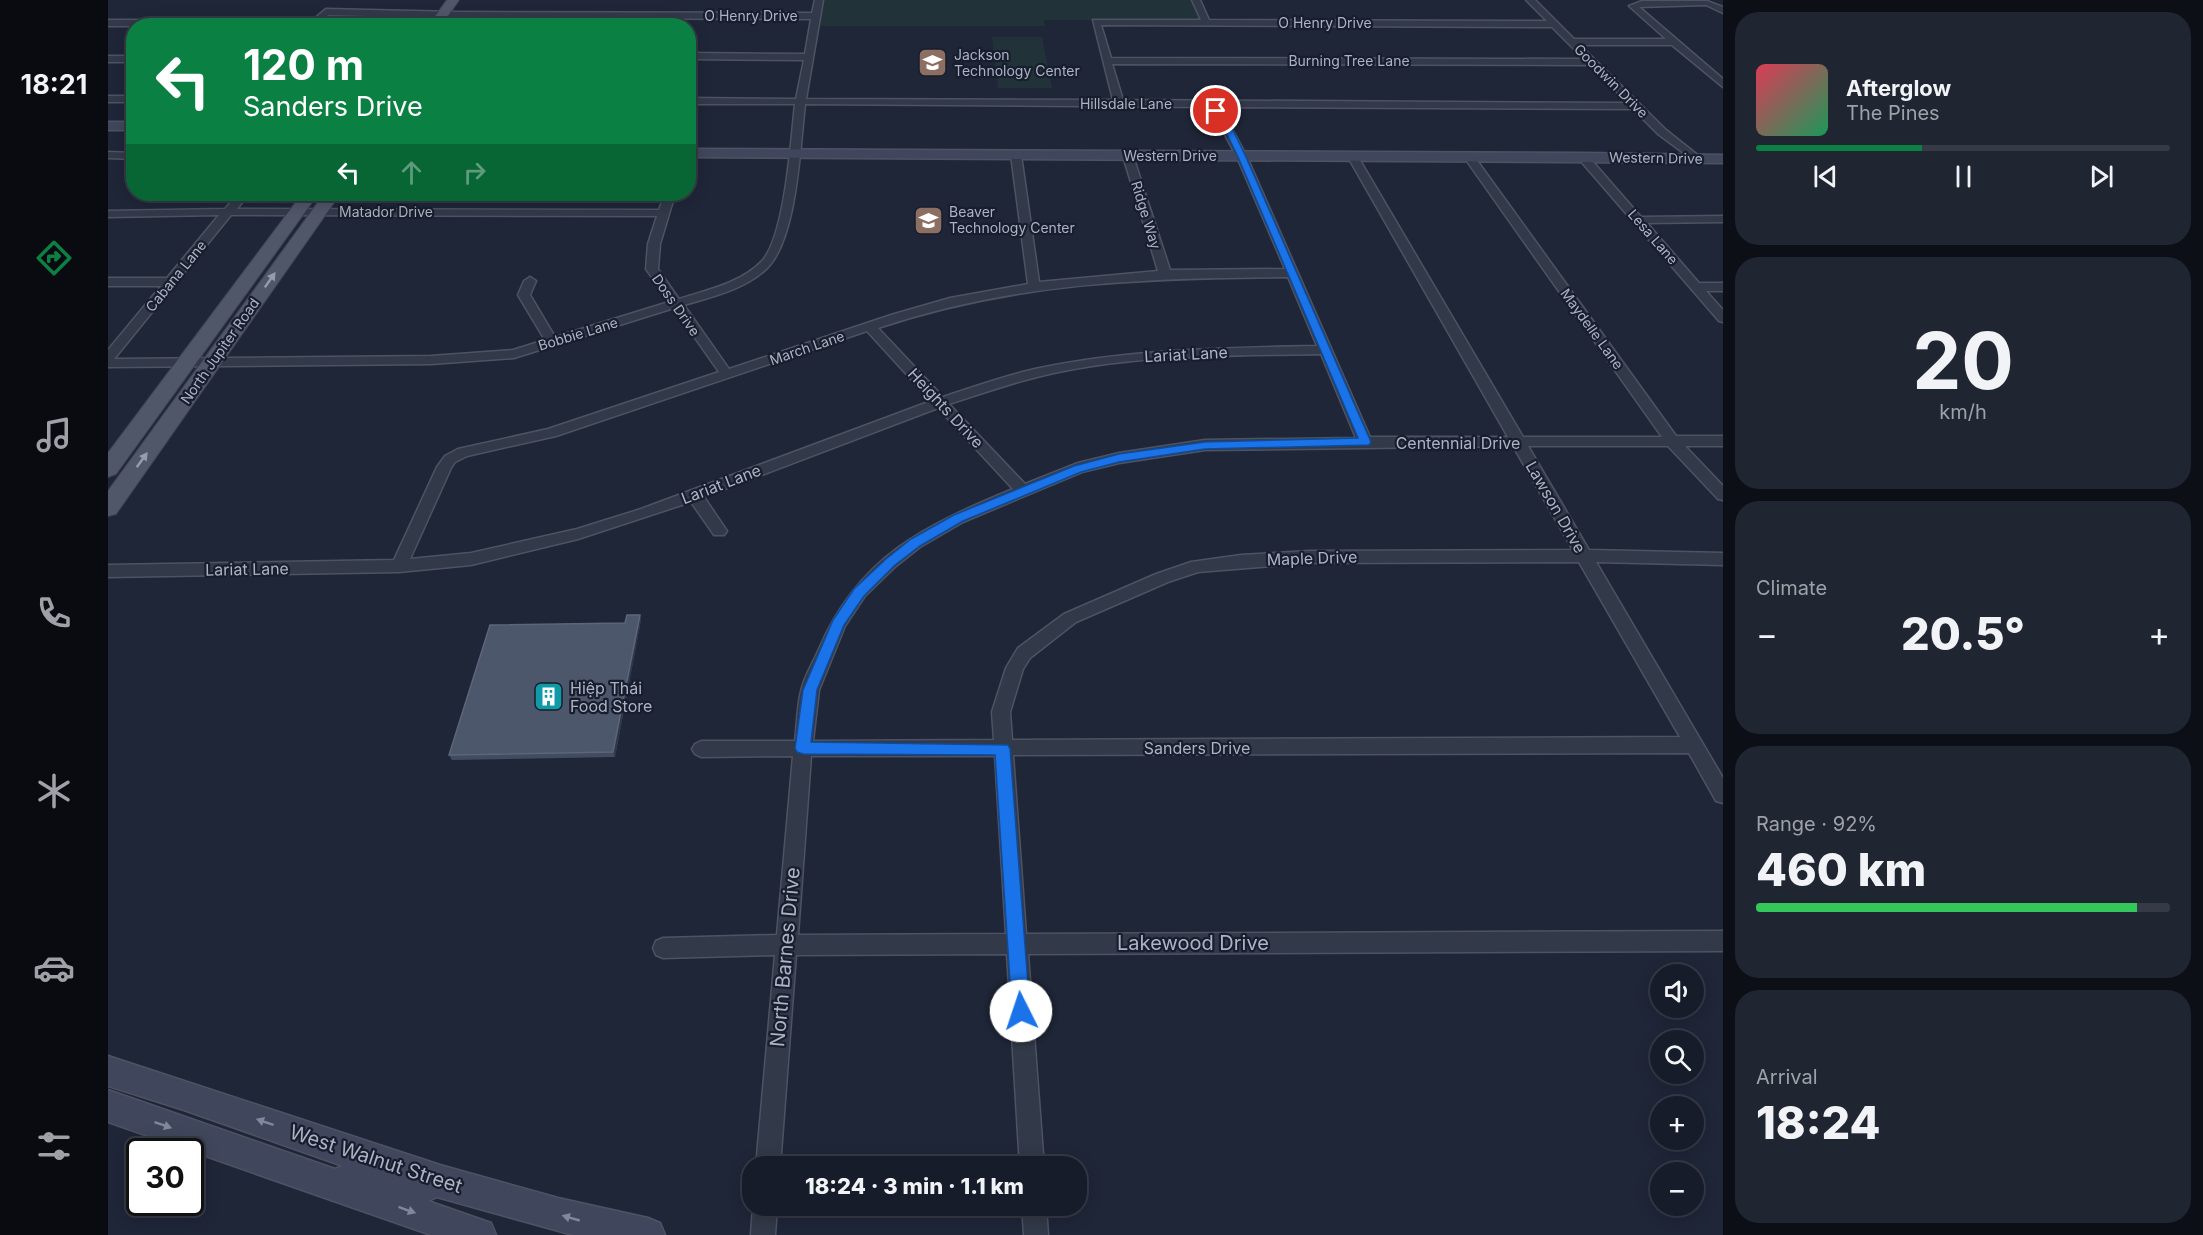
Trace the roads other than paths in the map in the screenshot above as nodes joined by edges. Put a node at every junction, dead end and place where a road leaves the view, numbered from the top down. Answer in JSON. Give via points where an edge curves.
{"nodes":[{"id":1,"x":453,"y":0,"type":"edge"},
{"id":2,"x":468,"y":0,"type":"edge"},
{"id":3,"x":819,"y":0,"type":"edge"},
{"id":4,"x":1196,"y":0,"type":"edge"},
{"id":5,"x":1530,"y":0,"type":"edge"},
{"id":6,"x":1723,"y":10,"type":"edge"},
{"id":7,"x":816,"y":16,"type":"junction"},
{"id":8,"x":320,"y":18,"type":"edge"},
{"id":9,"x":450,"y":18,"type":"edge"},
{"id":10,"x":1206,"y":22,"type":"junction"},
{"id":11,"x":108,"y":23,"type":"edge"},
{"id":12,"x":126,"y":23,"type":"edge"},
{"id":13,"x":1554,"y":24,"type":"junction"},
{"id":14,"x":1571,"y":42,"type":"junction"},
{"id":15,"x":1674,"y":42,"type":"junction"},
{"id":16,"x":696,"y":56,"type":"edge"},
{"id":17,"x":808,"y":57,"type":"junction"},
{"id":18,"x":108,"y":59,"type":"edge"},
{"id":19,"x":126,"y":59,"type":"edge"},
{"id":20,"x":1107,"y":61,"type":"junction"},
{"id":21,"x":1592,"y":62,"type":"junction"},
{"id":22,"x":1723,"y":84,"type":"edge"},
{"id":23,"x":108,"y":99,"type":"edge"},
{"id":24,"x":126,"y":99,"type":"edge"},
{"id":25,"x":696,"y":101,"type":"edge"},
{"id":26,"x":801,"y":102,"type":"junction"},
{"id":27,"x":1119,"y":104,"type":"junction"},
{"id":28,"x":1213,"y":104,"type":"junction"},
{"id":29,"x":1636,"y":106,"type":"junction"},
{"id":30,"x":108,"y":126,"type":"edge"},
{"id":31,"x":126,"y":126,"type":"edge"},
{"id":32,"x":696,"y":153,"type":"edge"},
{"id":33,"x":793,"y":154,"type":"junction"},
{"id":34,"x":108,"y":155,"type":"edge"},
{"id":35,"x":1016,"y":155,"type":"junction"},
{"id":36,"x":126,"y":156,"type":"edge"},
{"id":37,"x":1128,"y":156,"type":"junction"},
{"id":38,"x":1583,"y":156,"type":"junction"},
{"id":39,"x":1242,"y":157,"type":"junction"},
{"id":40,"x":1353,"y":157,"type":"junction"},
{"id":41,"x":1469,"y":157,"type":"junction"},
{"id":42,"x":1696,"y":159,"type":"junction"},
{"id":43,"x":1723,"y":159,"type":"edge"},
{"id":44,"x":237,"y":201,"type":"edge"},
{"id":45,"x":305,"y":201,"type":"edge"},
{"id":46,"x":327,"y":201,"type":"edge"},
{"id":47,"x":668,"y":201,"type":"edge"},
{"id":48,"x":228,"y":212,"type":"junction"},
{"id":49,"x":297,"y":212,"type":"junction"},
{"id":50,"x":318,"y":212,"type":"junction"},
{"id":51,"x":664,"y":213,"type":"junction"},
{"id":52,"x":108,"y":214,"type":"edge"},
{"id":53,"x":1723,"y":219,"type":"edge"},
{"id":54,"x":1638,"y":220,"type":"junction"},
{"id":55,"x":1292,"y":273,"type":"junction"},
{"id":56,"x":1165,"y":274,"type":"junction"},
{"id":57,"x":530,"y":281,"type":"dead end"},
{"id":58,"x":108,"y":282,"type":"edge"},
{"id":59,"x":171,"y":282,"type":"junction"},
{"id":60,"x":1034,"y":286,"type":"junction"},
{"id":61,"x":1696,"y":287,"type":"junction"},
{"id":62,"x":1723,"y":287,"type":"edge"},
{"id":63,"x":675,"y":304,"type":"junction"},
{"id":64,"x":1723,"y":318,"type":"edge"},
{"id":65,"x":870,"y":327,"type":"junction"},
{"id":66,"x":552,"y":342,"type":"junction"},
{"id":67,"x":1325,"y":350,"type":"junction"},
{"id":68,"x":108,"y":358,"type":"edge"},
{"id":69,"x":212,"y":362,"type":"junction"},
{"id":70,"x":108,"y":363,"type":"edge"},
{"id":71,"x":185,"y":364,"type":"junction"},
{"id":72,"x":727,"y":375,"type":"junction"},
{"id":73,"x":940,"y":402,"type":"junction"},
{"id":74,"x":1723,"y":441,"type":"edge"},
{"id":75,"x":1365,"y":442,"type":"junction"},
{"id":76,"x":1673,"y":442,"type":"junction"},
{"id":77,"x":1520,"y":443,"type":"junction"},
{"id":78,"x":108,"y":469,"type":"edge"},
{"id":79,"x":1022,"y":490,"type":"junction"},
{"id":80,"x":694,"y":494,"type":"junction"},
{"id":81,"x":1723,"y":495,"type":"edge"},
{"id":82,"x":108,"y":508,"type":"edge"},
{"id":83,"x":719,"y":531,"type":"dead end"},
{"id":84,"x":1584,"y":555,"type":"junction"},
{"id":85,"x":1723,"y":559,"type":"edge"},
{"id":86,"x":399,"y":566,"type":"junction"},
{"id":87,"x":108,"y":571,"type":"edge"},
{"id":88,"x":1694,"y":745,"type":"junction"},
{"id":89,"x":803,"y":748,"type":"junction"},
{"id":90,"x":701,"y":749,"type":"dead end"},
{"id":91,"x":1002,"y":749,"type":"junction"},
{"id":92,"x":1723,"y":795,"type":"edge"},
{"id":93,"x":1723,"y":941,"type":"edge"},
{"id":94,"x":1016,"y":944,"type":"junction"},
{"id":95,"x":786,"y":945,"type":"junction"},
{"id":96,"x":663,"y":948,"type":"dead end"},
{"id":97,"x":112,"y":1088,"type":"edge"},
{"id":98,"x":364,"y":1156,"type":"junction"},
{"id":99,"x":769,"y":1156,"type":"edge"},
{"id":100,"x":1031,"y":1156,"type":"edge"},
{"id":101,"x":257,"y":1157,"type":"junction"},
{"id":102,"x":335,"y":1184,"type":"junction"},
{"id":103,"x":460,"y":1186,"type":"junction"},
{"id":104,"x":764,"y":1216,"type":"edge"},
{"id":105,"x":1035,"y":1216,"type":"edge"},
{"id":106,"x":479,"y":1235,"type":"edge"},
{"id":107,"x":648,"y":1235,"type":"edge"},
{"id":108,"x":763,"y":1235,"type":"edge"},
{"id":109,"x":1036,"y":1235,"type":"edge"}],
"edges":[{"from":1,"to":9,"type":"main road"},
{"from":2,"to":9,"type":"main road"},
{"from":3,"to":7,"type":"street","name":"Bobbie Lane"},
{"from":4,"to":10,"type":"street"},
{"from":5,"to":13,"type":"street","name":"Goodwin Drive"},
{"from":6,"to":15,"type":"street","via":[[1707,3],[1633,6]]},
{"from":7,"to":9,"type":"street","name":"O Henry Drive"},
{"from":7,"to":17,"type":"street","name":"Bobbie Lane"},
{"from":8,"to":9,"type":"street","name":"O Henry Drive","via":[[326,12]]},
{"from":10,"to":13,"type":"street","name":"O Henry Drive"},
{"from":10,"to":20,"type":"street","name":"O Henry Drive","via":[[1096,22]]},
{"from":11,"to":12,"type":"street"},
{"from":13,"to":14,"type":"street","name":"Goodwin Drive"},
{"from":14,"to":15,"type":"street"},
{"from":14,"to":21,"type":"street","name":"Goodwin Drive"},
{"from":15,"to":22,"type":"street"},
{"from":16,"to":17,"type":"street"},
{"from":17,"to":26,"type":"street","name":"Bobbie Lane"},
{"from":18,"to":19,"type":"street"},
{"from":20,"to":21,"type":"street","name":"Burning Tree Lane"},
{"from":20,"to":27,"type":"street"},
{"from":21,"to":29,"type":"street","name":"Goodwin Drive"},
{"from":23,"to":24,"type":"street"},
{"from":25,"to":26,"type":"street","name":"Hillsdale Lane"},
{"from":26,"to":27,"type":"street","name":"Hillsdale Lane"},
{"from":26,"to":33,"type":"street","name":"Bobbie Lane"},
{"from":27,"to":28,"type":"street","name":"Hillsdale Lane"},
{"from":28,"to":29,"type":"street","name":"Hillsdale Lane"},
{"from":28,"to":39,"type":"street"},
{"from":29,"to":42,"type":"street","name":"Goodwin Drive"},
{"from":30,"to":31,"type":"street"},
{"from":32,"to":33,"type":"street","name":"Western Drive"},
{"from":33,"to":35,"type":"street","name":"Western Drive"},
{"from":33,"to":63,"type":"street","name":"Bobbie Lane","via":[[786,206],[772,256],[742,280]]},
{"from":34,"to":36,"type":"street"},
{"from":35,"to":37,"type":"street","name":"Western Drive"},
{"from":35,"to":60,"type":"street"},
{"from":37,"to":39,"type":"street","name":"Western Drive"},
{"from":37,"to":56,"type":"street","name":"Ridge Way"},
{"from":38,"to":41,"type":"street","name":"Western Drive"},
{"from":38,"to":42,"type":"street","name":"Western Drive"},
{"from":38,"to":54,"type":"street","name":"Lesa Lane"},
{"from":39,"to":40,"type":"street","name":"Western Drive"},
{"from":39,"to":55,"type":"street"},
{"from":40,"to":41,"type":"street","name":"Western Drive"},
{"from":40,"to":77,"type":"street","name":"Lawson Drive"},
{"from":41,"to":76,"type":"street","name":"Maydelle Lane"},
{"from":42,"to":43,"type":"street","name":"Western Drive"},
{"from":44,"to":48,"type":"street","name":"Cabana Lane"},
{"from":45,"to":49,"type":"main road","name":"North Jupiter Road"},
{"from":46,"to":50,"type":"main road","name":"North Jupiter Road"},
{"from":47,"to":51,"type":"street","name":"Doss Drive"},
{"from":48,"to":49,"type":"street","name":"Matador Drive"},
{"from":48,"to":52,"type":"street","name":"Matador Drive"},
{"from":48,"to":59,"type":"street","name":"Cabana Lane"},
{"from":49,"to":50,"type":"street","name":"Matador Drive"},
{"from":49,"to":71,"type":"main road","name":"North Jupiter Road"},
{"from":50,"to":51,"type":"street","name":"Matador Drive"},
{"from":69,"to":50,"type":"main road","name":"North Jupiter Road","one_way":true},
{"from":51,"to":63,"type":"street","name":"Doss Drive","via":[[654,244],[652,269]]},
{"from":53,"to":54,"type":"street"},
{"from":54,"to":61,"type":"street","name":"Lesa Lane"},
{"from":55,"to":56,"type":"street","name":"March Lane"},
{"from":55,"to":67,"type":"street"},
{"from":56,"to":60,"type":"street","name":"March Lane"},
{"from":57,"to":66,"type":"street","via":[[524,295]]},
{"from":58,"to":59,"type":"street"},
{"from":59,"to":68,"type":"street","name":"Cabana Lane"},
{"from":60,"to":65,"type":"street","name":"March Lane","via":[[954,301]]},
{"from":61,"to":62,"type":"street"},
{"from":61,"to":64,"type":"street","name":"Lesa Lane"},
{"from":63,"to":66,"type":"street","name":"Bobbie Lane"},
{"from":63,"to":72,"type":"street","name":"Doss Drive"},
{"from":65,"to":72,"type":"street","name":"March Lane"},
{"from":65,"to":73,"type":"street","name":"Heights Drive"},
{"from":66,"to":69,"type":"street","name":"Bobbie Lane","via":[[514,354],[464,359]]},
{"from":67,"to":73,"type":"street","name":"Lariat Lane","via":[[1178,353],[1108,360],[1004,381]]},
{"from":67,"to":75,"type":"street"},
{"from":69,"to":71,"type":"street","name":"Bobbie Lane"},
{"from":82,"to":69,"type":"main road","name":"North Jupiter Road","one_way":true},
{"from":70,"to":71,"type":"street","name":"Bobbie Lane"},
{"from":71,"to":78,"type":"main road","name":"North Jupiter Road"},
{"from":72,"to":86,"type":"street","name":"March Lane","via":[[551,434],[477,448],[450,459]]},
{"from":73,"to":79,"type":"street","name":"Heights Drive"},
{"from":73,"to":80,"type":"street","name":"Lariat Lane"},
{"from":74,"to":76,"type":"street","name":"Centennial Drive"},
{"from":75,"to":77,"type":"street","name":"Centennial Drive"},
{"from":75,"to":79,"type":"street","name":"Centennial Drive","via":[[1237,444],[1165,450],[1078,468]]},
{"from":76,"to":77,"type":"street","name":"Centennial Drive"},
{"from":76,"to":81,"type":"street","name":"Maydelle Lane"},
{"from":77,"to":84,"type":"street","name":"Lawson Drive"},
{"from":79,"to":89,"type":"street","name":"Centennial Drive","via":[[958,518],[915,543],[859,592],[838,624],[810,690]]},
{"from":80,"to":83,"type":"street"},
{"from":80,"to":86,"type":"street","name":"Lariat Lane","via":[[646,513],[528,547],[471,559]]},
{"from":84,"to":85,"type":"street","name":"Maple Drive"},
{"from":84,"to":88,"type":"street","name":"Lawson Drive"},
{"from":84,"to":91,"type":"street","name":"Maple Drive","via":[[1275,559],[1197,566],[1070,618],[1024,653],[1000,712]]},
{"from":86,"to":87,"type":"street","name":"Lariat Lane"},
{"from":88,"to":91,"type":"street","name":"Sanders Drive"},
{"from":88,"to":92,"type":"street","name":"Lawson Drive"},
{"from":89,"to":90,"type":"street","name":"Sanders Drive"},
{"from":89,"to":91,"type":"street","name":"Sanders Drive"},
{"from":89,"to":95,"type":"street","name":"North Barnes Drive"},
{"from":91,"to":94,"type":"street","name":"Maple Drive"},
{"from":93,"to":94,"type":"street","name":"Lakewood Drive"},
{"from":94,"to":95,"type":"street","name":"Lakewood Drive"},
{"from":94,"to":100,"type":"street","name":"Maple Drive"},
{"from":95,"to":96,"type":"street","name":"Lakewood Drive"},
{"from":95,"to":99,"type":"street","name":"North Barnes Drive"},
{"from":98,"to":97,"type":"street","name":"West Walnut Street","one_way":true,"via":[[183,1094]]},
{"from":97,"to":101,"type":"street","name":"West Walnut Street","one_way":true},
{"from":98,"to":101,"type":"street","via":[[333,1168],[312,1167],[276,1155]]},
{"from":98,"to":103,"type":"street","name":"West Walnut Street"},
{"from":101,"to":102,"type":"street","name":"West Walnut Street"},
{"from":102,"to":103,"type":"street","via":[[353,1178],[392,1184]]},
{"from":102,"to":106,"type":"street","name":"West Walnut Street","one_way":true},
{"from":107,"to":103,"type":"street","name":"West Walnut Street","one_way":true,"via":[[589,1223]]},
{"from":104,"to":108,"type":"street"},
{"from":105,"to":109,"type":"street"}]}
